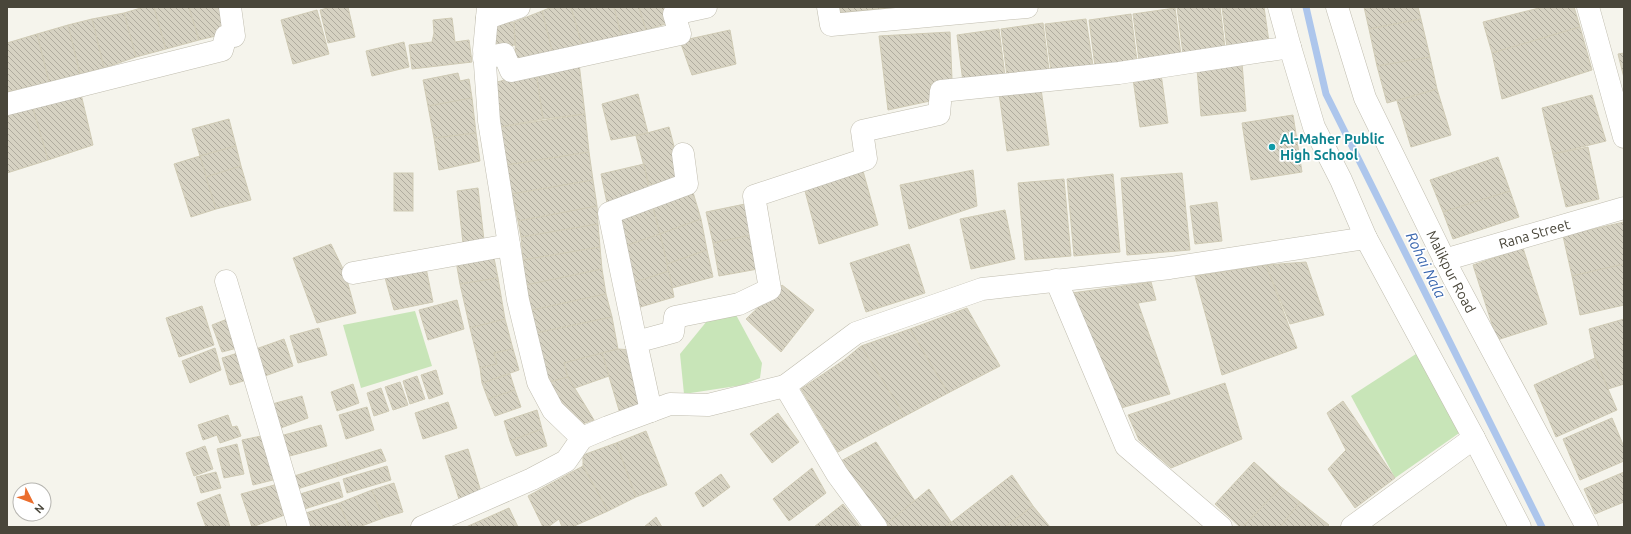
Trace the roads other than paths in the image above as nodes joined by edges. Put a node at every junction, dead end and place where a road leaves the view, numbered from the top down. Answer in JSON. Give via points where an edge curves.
{"nodes":[{"id":1,"x":230,"y":7,"type":"edge"},
{"id":2,"x":519,"y":7,"type":"edge"},
{"id":3,"x":706,"y":7,"type":"edge"},
{"id":4,"x":828,"y":7,"type":"edge"},
{"id":5,"x":1027,"y":7,"type":"edge"},
{"id":6,"x":1279,"y":7,"type":"edge"},
{"id":7,"x":1337,"y":7,"type":"edge"},
{"id":8,"x":1588,"y":7,"type":"edge"},
{"id":9,"x":488,"y":13,"type":"edge"},
{"id":10,"x":1290,"y":47,"type":"junction"},
{"id":11,"x":484,"y":58,"type":"junction"},
{"id":12,"x":7,"y":104,"type":"edge"},
{"id":13,"x":1624,"y":137,"type":"edge"},
{"id":14,"x":683,"y":154,"type":"dead end"},
{"id":15,"x":1624,"y":208,"type":"edge"},
{"id":16,"x":1366,"y":238,"type":"junction"},
{"id":17,"x":508,"y":245,"type":"junction"},
{"id":18,"x":1444,"y":260,"type":"junction"},
{"id":19,"x":352,"y":273,"type":"dead end"},
{"id":20,"x":226,"y":280,"type":"dead end"},
{"id":21,"x":1056,"y":280,"type":"junction"},
{"id":22,"x":636,"y":342,"type":"junction"},
{"id":23,"x":785,"y":386,"type":"junction"},
{"id":24,"x":652,"y":411,"type":"junction"},
{"id":25,"x":582,"y":438,"type":"junction"},
{"id":26,"x":1474,"y":438,"type":"junction"},
{"id":27,"x":299,"y":527,"type":"edge"},
{"id":28,"x":422,"y":527,"type":"edge"},
{"id":29,"x":876,"y":527,"type":"edge"},
{"id":30,"x":1221,"y":527,"type":"edge"},
{"id":31,"x":1352,"y":527,"type":"edge"},
{"id":32,"x":1520,"y":527,"type":"edge"},
{"id":33,"x":1587,"y":527,"type":"edge"}],
"edges":[{"from":1,"to":12,"type":"street","via":[[234,36],[226,36],[222,50]]},
{"from":2,"to":9,"type":"street"},
{"from":3,"to":11,"type":"street","via":[[674,14],[680,34],[511,71],[504,54]]},
{"from":4,"to":5,"type":"street","via":[[831,25]]},
{"from":6,"to":10,"type":"street"},
{"from":7,"to":18,"type":"street","name":"Malikpur Road","via":[[1365,98]]},
{"from":8,"to":13,"type":"street"},
{"from":9,"to":11,"type":"street"},
{"from":10,"to":16,"type":"street","via":[[1314,127]]},
{"from":10,"to":22,"type":"street","via":[[1119,72],[941,91],[939,114],[862,131],[866,159],[754,196],[770,289],[738,304],[674,317],[673,332]]},
{"from":11,"to":17,"type":"street","via":[[489,121]]},
{"from":14,"to":22,"type":"street","via":[[687,184],[609,213]]},
{"from":15,"to":18,"type":"street","name":"Rana Street"},
{"from":16,"to":21,"type":"street","via":[[1170,268]]},
{"from":16,"to":26,"type":"street"},
{"from":17,"to":19,"type":"street"},
{"from":17,"to":25,"type":"street","via":[[538,382],[553,410]]},
{"from":18,"to":33,"type":"street","name":"Malikpur Road"},
{"from":20,"to":27,"type":"street"},
{"from":21,"to":23,"type":"street","via":[[982,289],[856,333]]},
{"from":21,"to":30,"type":"street","via":[[1126,446]]},
{"from":22,"to":24,"type":"street"},
{"from":23,"to":24,"type":"street","via":[[708,405],[670,404]]},
{"from":23,"to":29,"type":"street","via":[[837,474]]},
{"from":24,"to":25,"type":"street"},
{"from":25,"to":28,"type":"street","via":[[566,461],[532,479]]},
{"from":26,"to":31,"type":"street"},
{"from":26,"to":32,"type":"street"}]}
